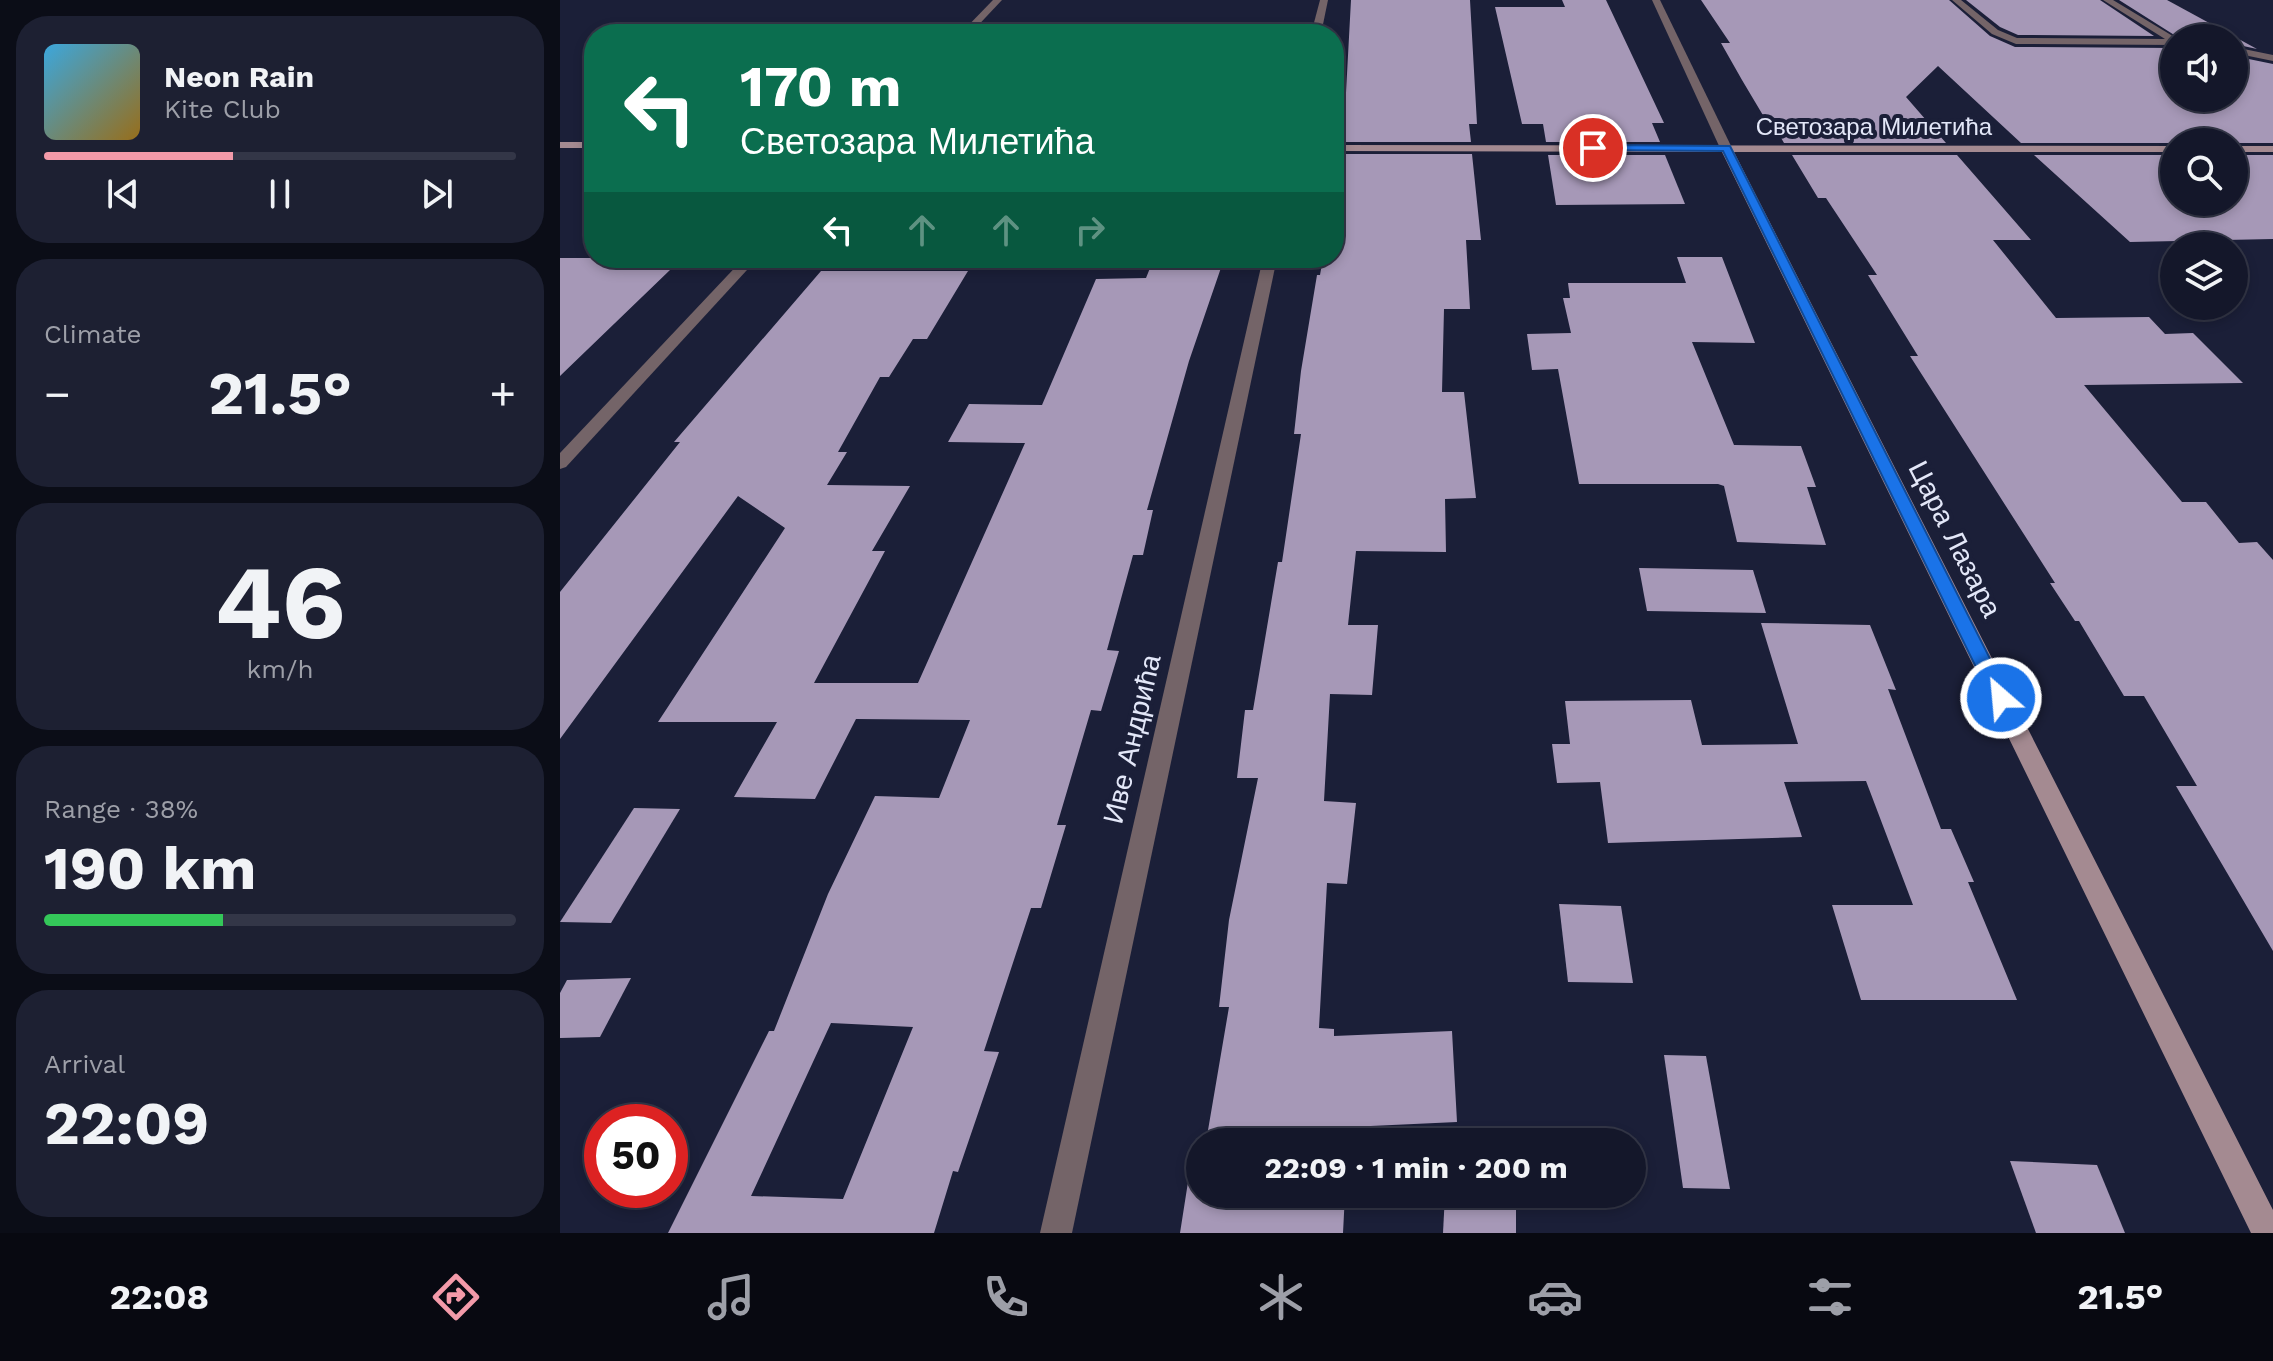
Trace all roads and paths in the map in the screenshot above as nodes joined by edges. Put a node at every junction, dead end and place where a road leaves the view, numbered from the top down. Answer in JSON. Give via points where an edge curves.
{"nodes":[{"id":1,"x":998,"y":0,"type":"edge"},
{"id":2,"x":1324,"y":0,"type":"edge"},
{"id":3,"x":1656,"y":0,"type":"edge"},
{"id":4,"x":1956,"y":0,"type":"edge"},
{"id":5,"x":2107,"y":0,"type":"edge"},
{"id":6,"x":975,"y":24,"type":"edge"},
{"id":7,"x":1318,"y":24,"type":"edge"},
{"id":8,"x":2160,"y":33,"type":"edge"},
{"id":9,"x":2160,"y":42,"type":"edge"},
{"id":10,"x":2248,"y":53,"type":"edge"},
{"id":11,"x":2273,"y":58,"type":"edge"},
{"id":12,"x":560,"y":145,"type":"edge"},
{"id":13,"x":584,"y":145,"type":"edge"},
{"id":14,"x":1344,"y":148,"type":"edge"},
{"id":15,"x":1726,"y":148,"type":"junction"},
{"id":16,"x":2160,"y":149,"type":"edge"},
{"id":17,"x":2248,"y":149,"type":"edge"},
{"id":18,"x":2273,"y":149,"type":"edge"},
{"id":19,"x":742,"y":268,"type":"edge"},
{"id":20,"x":1268,"y":268,"type":"edge"},
{"id":21,"x":560,"y":463,"type":"edge"},
{"id":22,"x":1056,"y":1233,"type":"edge"},
{"id":23,"x":2268,"y":1233,"type":"edge"}],
"edges":[{"from":1,"to":6,"type":"street"},
{"from":2,"to":7,"type":"street"},
{"from":3,"to":15,"type":"street","name":"Цара Лазара"},
{"from":4,"to":9,"type":"street","via":[[2002,37],[2016,41]]},
{"from":5,"to":8,"type":"street"},
{"from":10,"to":11,"type":"street"},
{"from":12,"to":13,"type":"main road"},
{"from":14,"to":15,"type":"main road","name":"Светозара Милетића"},
{"from":15,"to":16,"type":"main road","name":"Светозара Милетића"},
{"from":15,"to":23,"type":"main road","name":"Цара Лазара"},
{"from":17,"to":18,"type":"main road"},
{"from":19,"to":21,"type":"street"},
{"from":20,"to":22,"type":"street","name":"Иве Андрића"}]}
